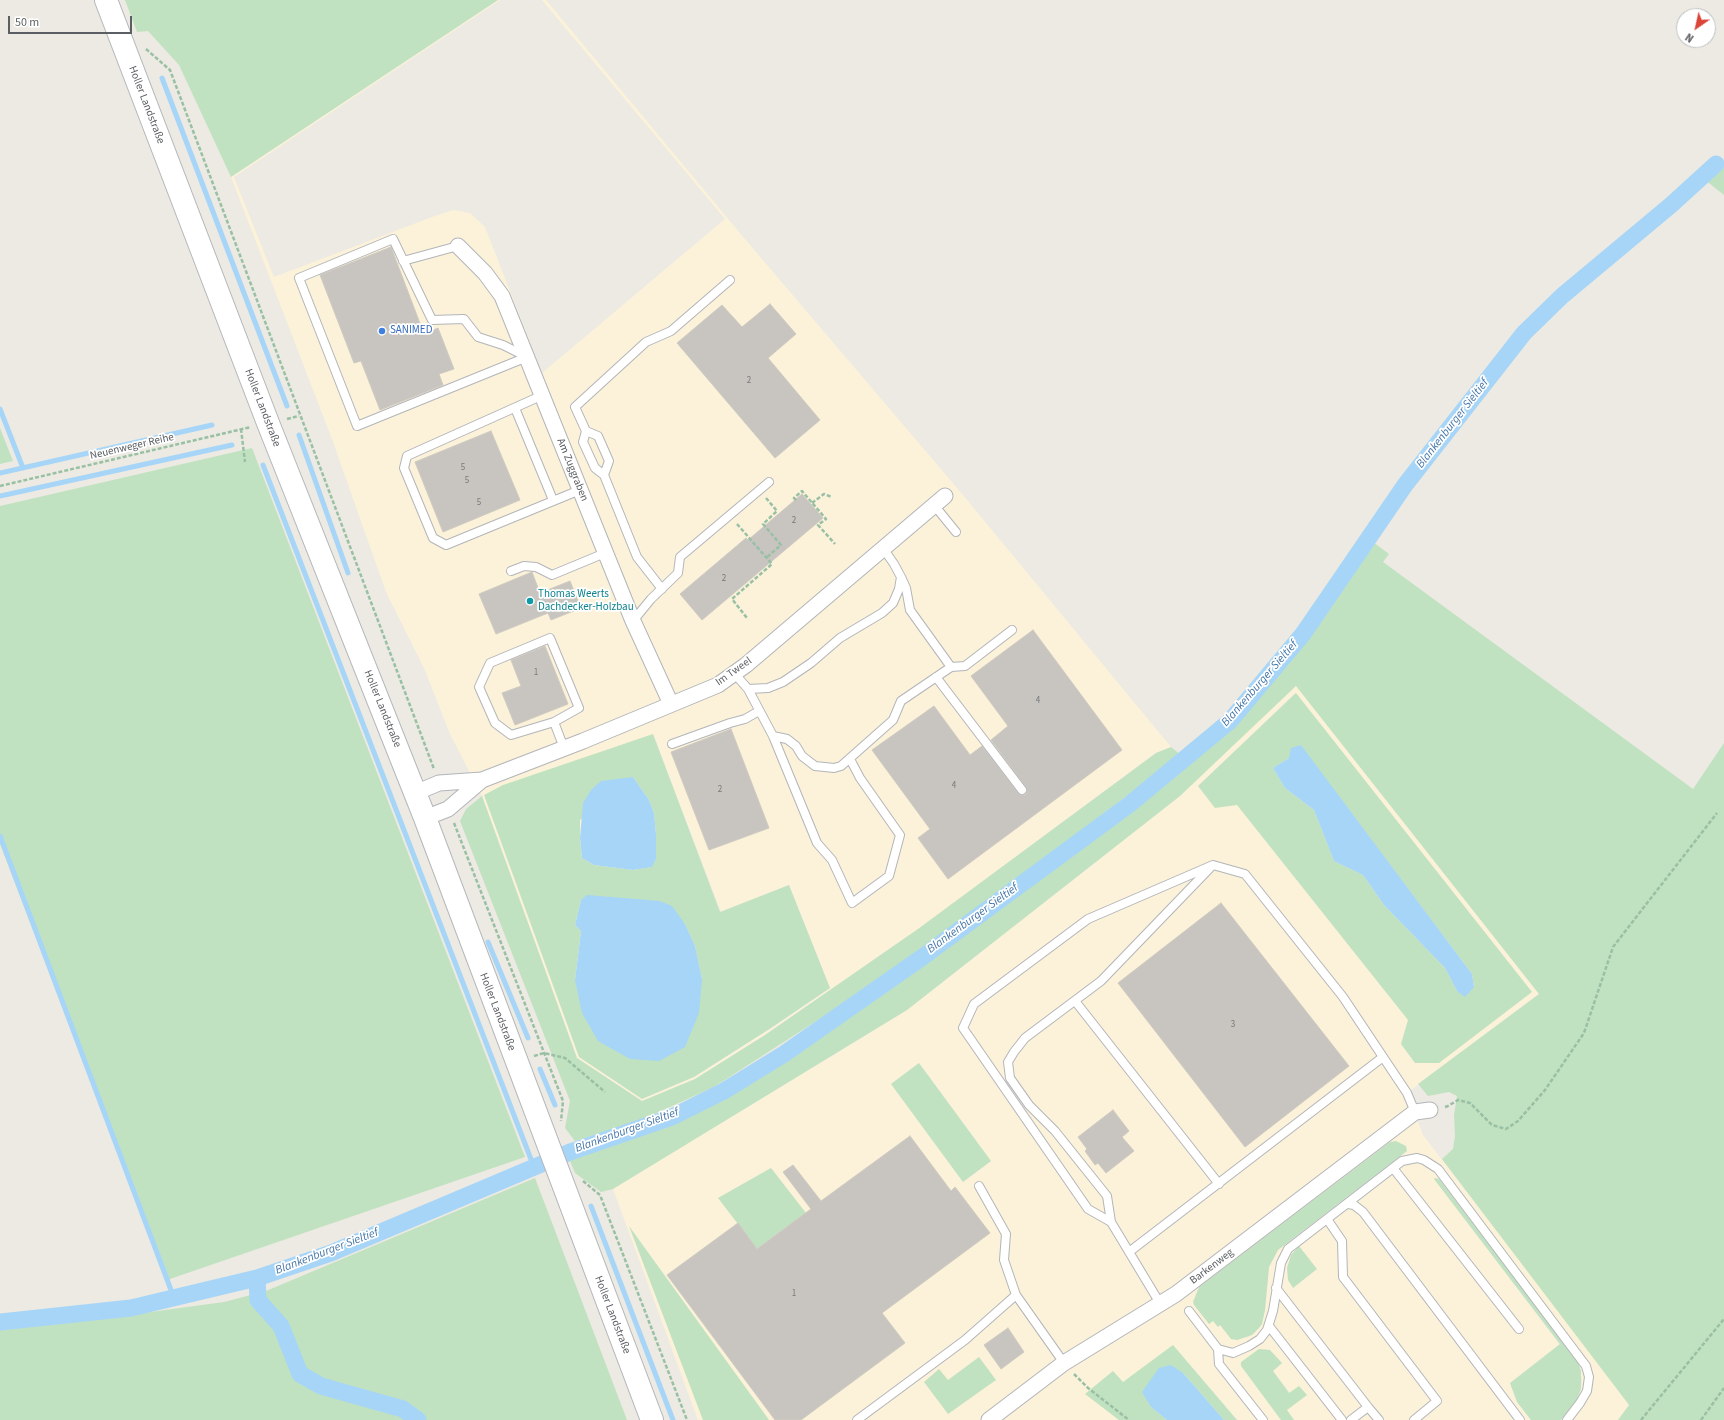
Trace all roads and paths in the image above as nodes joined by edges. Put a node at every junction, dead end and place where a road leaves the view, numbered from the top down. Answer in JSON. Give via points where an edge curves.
{"nodes":[{"id":1,"x":106,"y":0,"type":"edge"},
{"id":2,"x":142,"y":45,"type":"dead end"},
{"id":3,"x":458,"y":246,"type":"joint"},
{"id":4,"x":403,"y":261,"type":"junction"},
{"id":5,"x":730,"y":280,"type":"dead end"},
{"id":6,"x":527,"y":357,"type":"junction"},
{"id":7,"x":543,"y":395,"type":"junction"},
{"id":8,"x":515,"y":408,"type":"junction"},
{"id":9,"x":268,"y":423,"type":"junction"},
{"id":10,"x":241,"y":429,"type":"junction"},
{"id":11,"x":586,"y":431,"type":"junction"},
{"id":12,"x":245,"y":462,"type":"dead end"},
{"id":13,"x":604,"y":475,"type":"junction"},
{"id":14,"x":770,"y":482,"type":"dead end"},
{"id":15,"x":0,"y":486,"type":"edge"},
{"id":16,"x":580,"y":490,"type":"junction"},
{"id":17,"x":759,"y":491,"type":"junction"},
{"id":18,"x":832,"y":497,"type":"dead end"},
{"id":19,"x":553,"y":500,"type":"junction"},
{"id":20,"x":796,"y":500,"type":"dead end"},
{"id":21,"x":940,"y":501,"type":"joint"},
{"id":22,"x":812,"y":503,"type":"junction"},
{"id":23,"x":730,"y":515,"type":"junction"},
{"id":24,"x":956,"y":532,"type":"dead end"},
{"id":25,"x":835,"y":544,"type":"dead end"},
{"id":26,"x":883,"y":548,"type":"junction"},
{"id":27,"x":606,"y":553,"type":"junction"},
{"id":28,"x":766,"y":558,"type":"junction"},
{"id":29,"x":511,"y":571,"type":"dead end"},
{"id":30,"x":901,"y":577,"type":"junction"},
{"id":31,"x":662,"y":589,"type":"junction"},
{"id":32,"x":747,"y":618,"type":"dead end"},
{"id":33,"x":633,"y":621,"type":"junction"},
{"id":34,"x":1012,"y":630,"type":"dead end"},
{"id":35,"x":951,"y":666,"type":"junction"},
{"id":36,"x":734,"y":674,"type":"junction"},
{"id":37,"x":936,"y":677,"type":"junction"},
{"id":38,"x":748,"y":689,"type":"junction"},
{"id":39,"x":670,"y":704,"type":"junction"},
{"id":40,"x":759,"y":712,"type":"junction"},
{"id":41,"x":554,"y":722,"type":"junction"},
{"id":42,"x":773,"y":736,"type":"junction"},
{"id":43,"x":672,"y":744,"type":"dead end"},
{"id":44,"x":564,"y":748,"type":"junction"},
{"id":45,"x":850,"y":759,"type":"junction"},
{"id":46,"x":482,"y":780,"type":"junction"},
{"id":47,"x":439,"y":783,"type":"junction"},
{"id":48,"x":1022,"y":790,"type":"dead end"},
{"id":49,"x":415,"y":793,"type":"junction"},
{"id":50,"x":448,"y":809,"type":"junction"},
{"id":51,"x":1716,"y":813,"type":"dead end"},
{"id":52,"x":425,"y":818,"type":"junction"},
{"id":53,"x":1213,"y":865,"type":"junction"},
{"id":54,"x":1075,"y":1000,"type":"junction"},
{"id":55,"x":544,"y":1053,"type":"junction"},
{"id":56,"x":1383,"y":1057,"type":"junction"},
{"id":57,"x":605,"y":1092,"type":"dead end"},
{"id":58,"x":1430,"y":1110,"type":"joint"},
{"id":59,"x":1415,"y":1112,"type":"junction"},
{"id":60,"x":553,"y":1135,"type":"junction"},
{"id":61,"x":1393,"y":1168,"type":"junction"},
{"id":62,"x":569,"y":1180,"type":"junction"},
{"id":63,"x":1219,"y":1184,"type":"junction"},
{"id":64,"x":979,"y":1186,"type":"dead end"},
{"id":65,"x":1348,"y":1204,"type":"junction"},
{"id":66,"x":1327,"y":1219,"type":"junction"},
{"id":67,"x":1111,"y":1222,"type":"junction"},
{"id":68,"x":1129,"y":1252,"type":"junction"},
{"id":69,"x":1276,"y":1288,"type":"junction"},
{"id":70,"x":1016,"y":1296,"type":"junction"},
{"id":71,"x":1161,"y":1305,"type":"junction"},
{"id":72,"x":1189,"y":1311,"type":"dead end"},
{"id":73,"x":1724,"y":1319,"type":"edge"},
{"id":74,"x":1269,"y":1326,"type":"junction"},
{"id":75,"x":1519,"y":1329,"type":"dead end"},
{"id":76,"x":1218,"y":1349,"type":"junction"},
{"id":77,"x":1064,"y":1363,"type":"junction"},
{"id":78,"x":1724,"y":1388,"type":"edge"},
{"id":79,"x":1368,"y":1407,"type":"junction"},
{"id":80,"x":652,"y":1420,"type":"edge"},
{"id":81,"x":687,"y":1420,"type":"edge"},
{"id":82,"x":856,"y":1420,"type":"edge"},
{"id":83,"x":989,"y":1420,"type":"edge"},
{"id":84,"x":1129,"y":1420,"type":"edge"},
{"id":85,"x":1262,"y":1420,"type":"edge"},
{"id":86,"x":1342,"y":1420,"type":"edge"},
{"id":87,"x":1351,"y":1420,"type":"edge"},
{"id":88,"x":1379,"y":1420,"type":"edge"},
{"id":89,"x":1414,"y":1420,"type":"edge"},
{"id":90,"x":1520,"y":1420,"type":"edge"},
{"id":91,"x":1567,"y":1420,"type":"edge"},
{"id":92,"x":1641,"y":1420,"type":"edge"},
{"id":93,"x":1700,"y":1420,"type":"edge"}],
"edges":[{"from":1,"to":9,"type":"main road","name":"Holler Landstraße"},
{"from":2,"to":47,"type":"path","via":[[170,70]]},
{"from":3,"to":4,"type":"lane"},
{"from":3,"to":6,"type":"street","name":"Am Zuggraben","via":[[485,272],[502,296]]},
{"from":4,"to":6,"type":"lane","via":[[432,320],[464,319],[478,337],[503,345]]},
{"from":4,"to":6,"type":"lane","via":[[393,239],[300,278],[357,426]]},
{"from":5,"to":11,"type":"lane","via":[[671,331],[646,342],[575,407]]},
{"from":6,"to":7,"type":"street","name":"Am Zuggraben"},
{"from":7,"to":8,"type":"lane"},
{"from":7,"to":16,"type":"street","name":"Am Zuggraben"},
{"from":8,"to":19,"type":"lane"},
{"from":8,"to":19,"type":"lane","via":[[407,456],[404,468],[430,531],[433,538],[446,545]]},
{"from":9,"to":10,"type":"path","name":"Neuenweger Reihe"},
{"from":9,"to":49,"type":"main road","name":"Holler Landstraße"},
{"from":10,"to":12,"type":"path"},
{"from":10,"to":15,"type":"path","name":"Neuenweger Reihe"},
{"from":11,"to":13,"type":"lane","via":[[583,442],[595,468]]},
{"from":11,"to":13,"type":"lane","via":[[598,436],[609,461]]},
{"from":13,"to":31,"type":"lane","via":[[637,557]]},
{"from":14,"to":17,"type":"lane"},
{"from":16,"to":19,"type":"lane"},
{"from":16,"to":27,"type":"street","name":"Am Zuggraben"},
{"from":17,"to":23,"type":"lane"},
{"from":17,"to":28,"type":"path","via":[[777,511],[763,524],[781,544]]},
{"from":18,"to":22,"type":"path","via":[[824,494]]},
{"from":20,"to":22,"type":"path","via":[[794,498],[802,491]]},
{"from":21,"to":24,"type":"lane"},
{"from":21,"to":26,"type":"street","name":"Im Tweel"},
{"from":22,"to":25,"type":"path","via":[[826,519],[818,525]]},
{"from":23,"to":28,"type":"path"},
{"from":23,"to":31,"type":"lane","via":[[680,557],[678,573]]},
{"from":26,"to":30,"type":"lane"},
{"from":26,"to":36,"type":"street","name":"Im Tweel"},
{"from":27,"to":29,"type":"lane","via":[[552,576],[536,567],[524,566]]},
{"from":27,"to":33,"type":"street","name":"Am Zuggraben"},
{"from":28,"to":32,"type":"path","via":[[772,564],[732,599]]},
{"from":30,"to":35,"type":"lane","via":[[910,610]]},
{"from":30,"to":38,"type":"lane","via":[[893,602],[882,613],[840,638],[811,663],[783,682],[768,688]]},
{"from":31,"to":33,"type":"lane"},
{"from":33,"to":39,"type":"street","name":"Am Zuggraben"},
{"from":34,"to":35,"type":"lane","via":[[965,666]]},
{"from":35,"to":37,"type":"lane"},
{"from":36,"to":38,"type":"lane"},
{"from":36,"to":39,"type":"street","name":"Im Tweel","via":[[718,685]]},
{"from":37,"to":45,"type":"lane","via":[[900,701],[893,720]]},
{"from":37,"to":48,"type":"lane"},
{"from":38,"to":40,"type":"lane"},
{"from":39,"to":44,"type":"street","name":"Im Tweel"},
{"from":40,"to":42,"type":"lane"},
{"from":40,"to":43,"type":"lane"},
{"from":41,"to":41,"type":"lane","via":[[511,735],[496,723],[479,687],[490,663],[550,638],[579,708]]},
{"from":41,"to":44,"type":"lane"},
{"from":42,"to":45,"type":"lane","via":[[787,739],[815,766],[834,768]]},
{"from":42,"to":45,"type":"lane","via":[[817,843],[832,860],[852,903],[889,876],[900,835],[860,778]]},
{"from":44,"to":46,"type":"street","name":"Im Tweel"},
{"from":46,"to":47,"type":"street","name":"Im Tweel"},
{"from":46,"to":50,"type":"street","name":"Im Tweel"},
{"from":47,"to":49,"type":"street","name":"Im Tweel"},
{"from":49,"to":52,"type":"main road","name":"Holler Landstraße"},
{"from":50,"to":52,"type":"street","name":"Im Tweel"},
{"from":50,"to":55,"type":"path"},
{"from":51,"to":58,"type":"path","via":[[1613,947],[1584,1032],[1545,1090],[1518,1121],[1506,1129],[1492,1125],[1470,1103],[1458,1100],[1448,1106]]},
{"from":52,"to":60,"type":"main road","name":"Holler Landstraße"},
{"from":53,"to":54,"type":"lane","via":[[1101,981]]},
{"from":53,"to":56,"type":"lane","via":[[1245,874],[1343,997]]},
{"from":53,"to":67,"type":"lane","via":[[1088,918],[974,1004],[963,1028],[1088,1209]]},
{"from":54,"to":63,"type":"lane"},
{"from":54,"to":67,"type":"lane","via":[[1025,1038],[1008,1062],[1010,1078],[1029,1105],[1055,1131],[1107,1196]]},
{"from":55,"to":57,"type":"path","via":[[565,1058]]},
{"from":55,"to":60,"type":"path","via":[[563,1101]]},
{"from":56,"to":59,"type":"lane","via":[[1407,1093]]},
{"from":56,"to":63,"type":"lane"},
{"from":58,"to":59,"type":"street","name":"Barkenweg"},
{"from":59,"to":71,"type":"street","name":"Barkenweg"},
{"from":60,"to":62,"type":"main road","name":"Holler Landstraße"},
{"from":61,"to":65,"type":"lane"},
{"from":61,"to":75,"type":"lane"},
{"from":61,"to":91,"type":"lane","via":[[1402,1161],[1417,1158],[1438,1169],[1584,1362],[1589,1377],[1587,1391]]},
{"from":62,"to":80,"type":"main road","name":"Holler Landstraße"},
{"from":62,"to":81,"type":"path","via":[[600,1195]]},
{"from":63,"to":68,"type":"lane"},
{"from":64,"to":70,"type":"lane","via":[[1006,1234],[1004,1260]]},
{"from":65,"to":66,"type":"lane"},
{"from":65,"to":90,"type":"lane","via":[[1363,1212]]},
{"from":66,"to":69,"type":"lane","via":[[1285,1253]]},
{"from":66,"to":89,"type":"lane","via":[[1342,1241],[1343,1277],[1437,1401]]},
{"from":67,"to":68,"type":"lane"},
{"from":68,"to":71,"type":"lane"},
{"from":69,"to":74,"type":"lane"},
{"from":69,"to":79,"type":"lane"},
{"from":70,"to":77,"type":"lane"},
{"from":70,"to":82,"type":"lane","via":[[965,1340]]},
{"from":71,"to":77,"type":"street","name":"Barkenweg"},
{"from":72,"to":76,"type":"lane"},
{"from":73,"to":92,"type":"path"},
{"from":74,"to":76,"type":"lane","via":[[1260,1339],[1249,1346],[1233,1352]]},
{"from":74,"to":86,"type":"lane"},
{"from":76,"to":85,"type":"lane","via":[[1219,1364]]},
{"from":77,"to":83,"type":"street","name":"Barkenweg"},
{"from":77,"to":84,"type":"path","via":[[1088,1388]]},
{"from":78,"to":93,"type":"path"},
{"from":79,"to":87,"type":"lane"},
{"from":79,"to":88,"type":"lane"}]}
